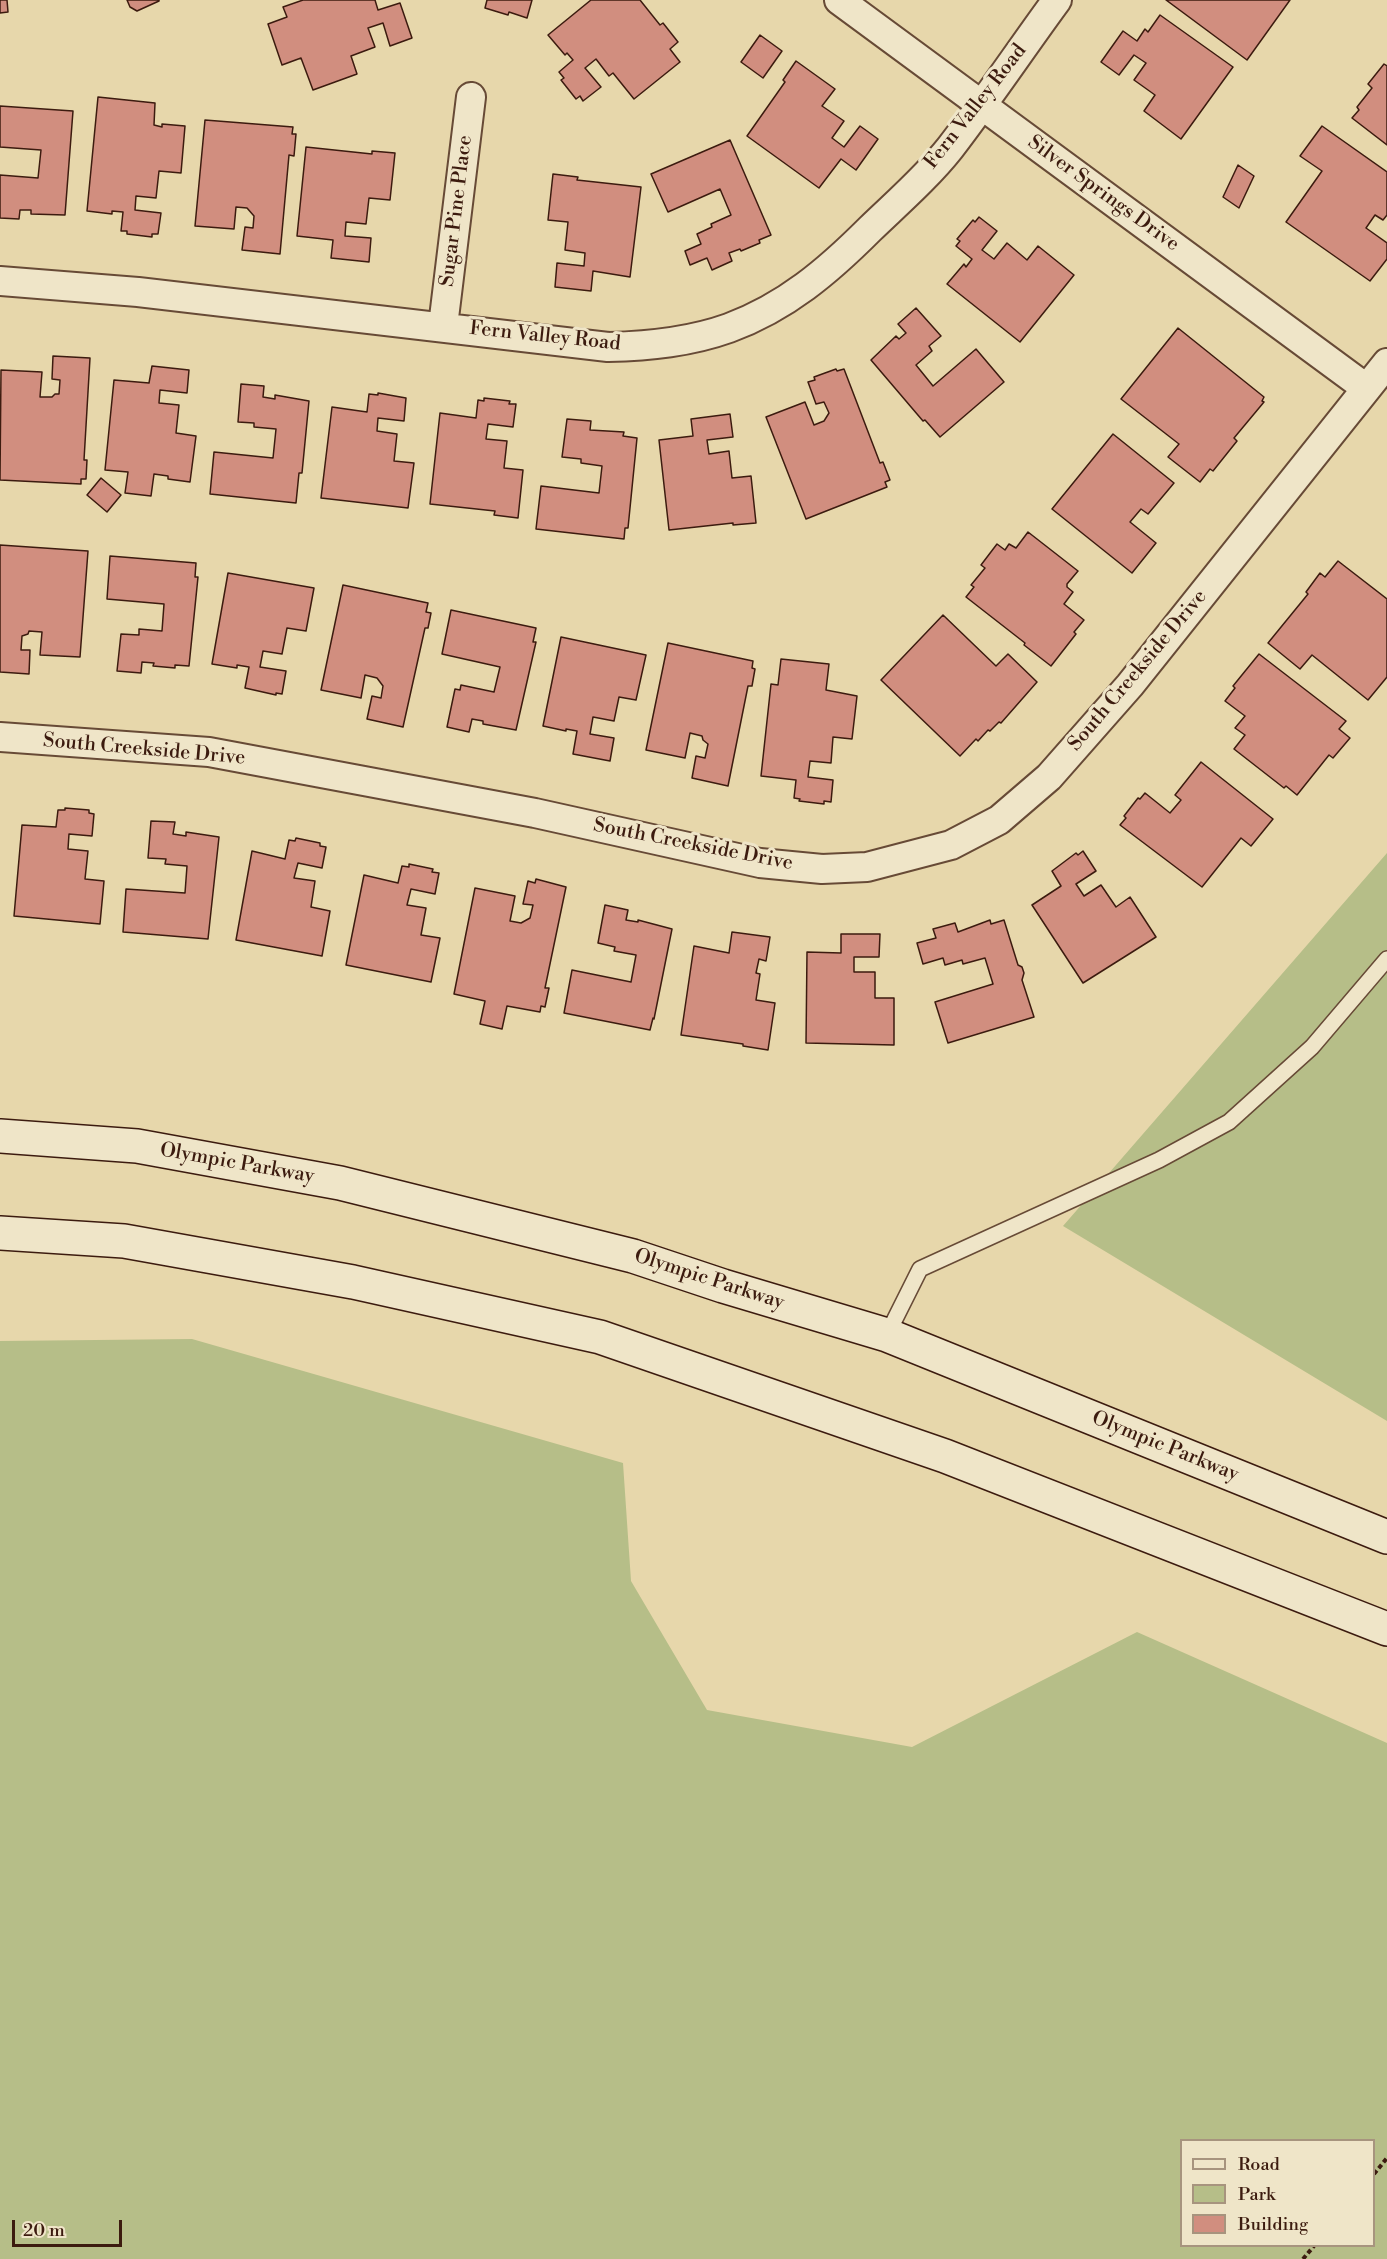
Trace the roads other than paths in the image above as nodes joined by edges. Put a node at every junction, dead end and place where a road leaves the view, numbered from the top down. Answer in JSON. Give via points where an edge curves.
{"nodes":[{"id":1,"x":839,"y":0,"type":"edge"},
{"id":2,"x":1057,"y":0,"type":"edge"},
{"id":3,"x":471,"y":97,"type":"dead end"},
{"id":4,"x":981,"y":104,"type":"junction"},
{"id":5,"x":0,"y":281,"type":"edge"},
{"id":6,"x":443,"y":326,"type":"junction"},
{"id":7,"x":1387,"y":363,"type":"edge"},
{"id":8,"x":1366,"y":388,"type":"junction"},
{"id":9,"x":0,"y":737,"type":"edge"},
{"id":10,"x":1387,"y":959,"type":"edge"},
{"id":11,"x":0,"y":1136,"type":"edge"},
{"id":12,"x":0,"y":1233,"type":"edge"},
{"id":13,"x":886,"y":1335,"type":"junction"},
{"id":14,"x":1387,"y":1537,"type":"edge"},
{"id":15,"x":1387,"y":1629,"type":"edge"}],
"edges":[{"from":1,"to":4,"type":"street","name":"Silver Springs Drive"},
{"from":2,"to":4,"type":"street","name":"Fern Valley Road"},
{"from":3,"to":6,"type":"street","name":"Sugar Pine Place"},
{"from":4,"to":6,"type":"street","name":"Fern Valley Road","via":[[949,149],[832,266],[766,312],[690,339],[649,346],[608,347]]},
{"from":4,"to":8,"type":"street","name":"Silver Springs Drive"},
{"from":5,"to":6,"type":"street","name":"Fern Valley Road","via":[[106,288]]},
{"from":7,"to":8,"type":"street","name":"South Creekside Drive"},
{"from":8,"to":9,"type":"street","name":"South Creekside Drive","via":[[1130,685],[1049,777],[999,820],[951,844],[867,867],[822,870],[760,863],[535,813],[209,752]]},
{"from":10,"to":13,"type":"lane","via":[[1312,1047],[1229,1122],[1159,1160],[920,1269]]},
{"from":11,"to":13,"type":"main road","name":"Olympic Parkway","via":[[137,1146],[340,1183],[633,1256]]},
{"from":12,"to":15,"type":"main road","via":[[135,1243],[353,1282],[600,1336],[945,1456]]},
{"from":13,"to":14,"type":"main road","name":"Olympic Parkway"}]}
